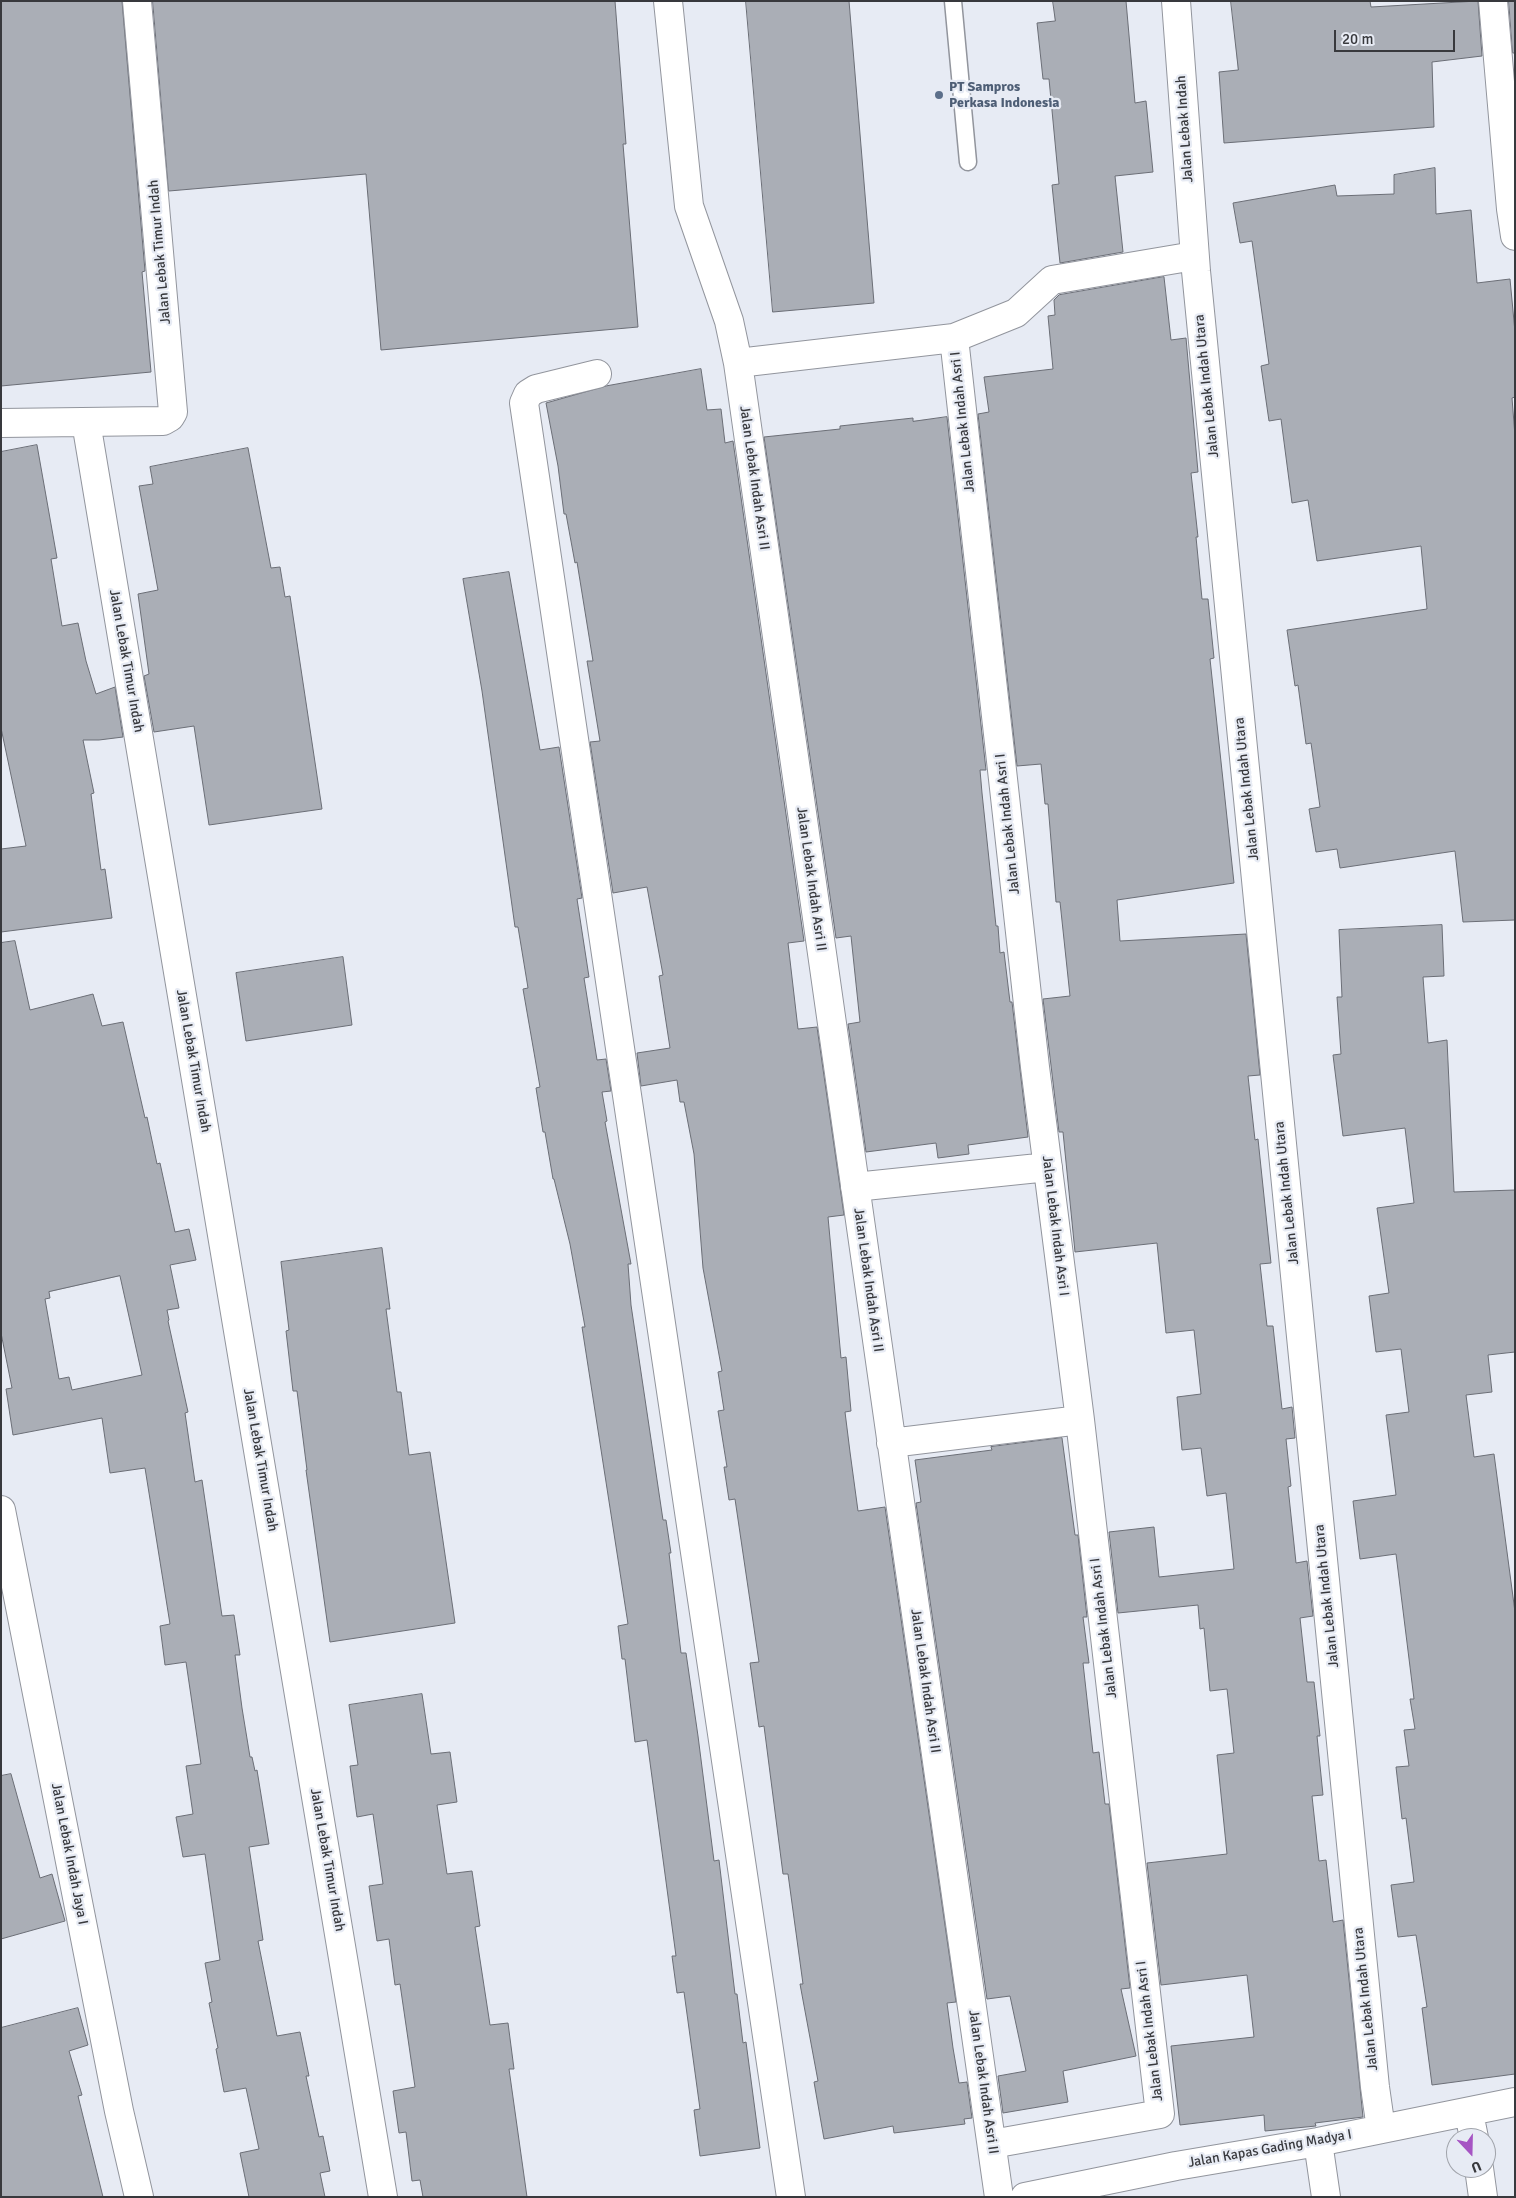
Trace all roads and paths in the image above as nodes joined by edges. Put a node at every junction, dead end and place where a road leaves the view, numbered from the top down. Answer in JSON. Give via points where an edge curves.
{"nodes":[{"id":1,"x":138,"y":1,"type":"edge"},
{"id":2,"x":668,"y":1,"type":"edge"},
{"id":3,"x":953,"y":1,"type":"edge"},
{"id":4,"x":1176,"y":1,"type":"edge"},
{"id":5,"x":1493,"y":1,"type":"edge"},
{"id":6,"x":968,"y":162,"type":"dead end"},
{"id":7,"x":1515,"y":236,"type":"edge"},
{"id":8,"x":1194,"y":256,"type":"junction"},
{"id":9,"x":954,"y":338,"type":"junction"},
{"id":10,"x":738,"y":363,"type":"junction"},
{"id":11,"x":597,"y":374,"type":"dead end"},
{"id":12,"x":86,"y":422,"type":"junction"},
{"id":13,"x":1,"y":423,"type":"edge"},
{"id":14,"x":1048,"y":1167,"type":"junction"},
{"id":15,"x":855,"y":1187,"type":"junction"},
{"id":16,"x":1080,"y":1420,"type":"junction"},
{"id":17,"x":891,"y":1443,"type":"junction"},
{"id":18,"x":1,"y":1510,"type":"edge"},
{"id":19,"x":1515,"y":2102,"type":"edge"},
{"id":20,"x":1472,"y":2125,"type":"edge"},
{"id":21,"x":1381,"y":2128,"type":"junction"},
{"id":22,"x":1318,"y":2142,"type":"junction"},
{"id":23,"x":992,"y":2144,"type":"junction"},
{"id":24,"x":1480,"y":2178,"type":"edge"},
{"id":25,"x":139,"y":2197,"type":"edge"},
{"id":26,"x":384,"y":2197,"type":"edge"},
{"id":27,"x":792,"y":2197,"type":"edge"},
{"id":28,"x":999,"y":2197,"type":"edge"},
{"id":29,"x":1025,"y":2197,"type":"edge"},
{"id":30,"x":1326,"y":2197,"type":"edge"},
{"id":31,"x":1483,"y":2197,"type":"edge"}],
"edges":[{"from":1,"to":12,"type":"street","name":"Jalan Lebak Timur Indah","via":[[174,408],[170,417],[163,421]]},
{"from":2,"to":10,"type":"street","name":"Jalan Lebak Indah Asri II","via":[[689,206],[729,321]]},
{"from":3,"to":6,"type":"lane"},
{"from":4,"to":8,"type":"street","name":"Jalan Lebak Indah"},
{"from":5,"to":7,"type":"street"},
{"from":8,"to":9,"type":"street","via":[[1052,280],[1016,313]]},
{"from":8,"to":21,"type":"street","name":"Jalan Lebak Indah Utara"},
{"from":9,"to":10,"type":"street"},
{"from":9,"to":14,"type":"street","name":"Jalan Lebak Indah Asri I"},
{"from":10,"to":15,"type":"street","name":"Jalan Lebak Indah Asri II"},
{"from":11,"to":27,"type":"street","via":[[536,389],[524,402]]},
{"from":12,"to":13,"type":"street"},
{"from":12,"to":26,"type":"street","name":"Jalan Lebak Timur Indah"},
{"from":14,"to":15,"type":"street"},
{"from":14,"to":16,"type":"street","name":"Jalan Lebak Indah Asri I"},
{"from":15,"to":17,"type":"street","name":"Jalan Lebak Indah Asri II"},
{"from":16,"to":17,"type":"street"},
{"from":16,"to":23,"type":"street","name":"Jalan Lebak Indah Asri I","via":[[1160,2114]]},
{"from":17,"to":23,"type":"street","name":"Jalan Lebak Indah Asri II"},
{"from":18,"to":25,"type":"street","name":"Jalan Lebak Indah Jaya I","via":[[117,2101]]},
{"from":19,"to":20,"type":"street","name":"Jalan Kapas Gading Madya I"},
{"from":20,"to":21,"type":"street","name":"Jalan Kapas Gading Madya I"},
{"from":21,"to":22,"type":"street","name":"Jalan Kapas Gading Madya I"},
{"from":22,"to":29,"type":"street","name":"Jalan Kapas Gading Madya I","via":[[1176,2166]]},
{"from":22,"to":30,"type":"street"},
{"from":23,"to":28,"type":"street","name":"Jalan Lebak Indah Asri II"},
{"from":24,"to":31,"type":"street"}]}
